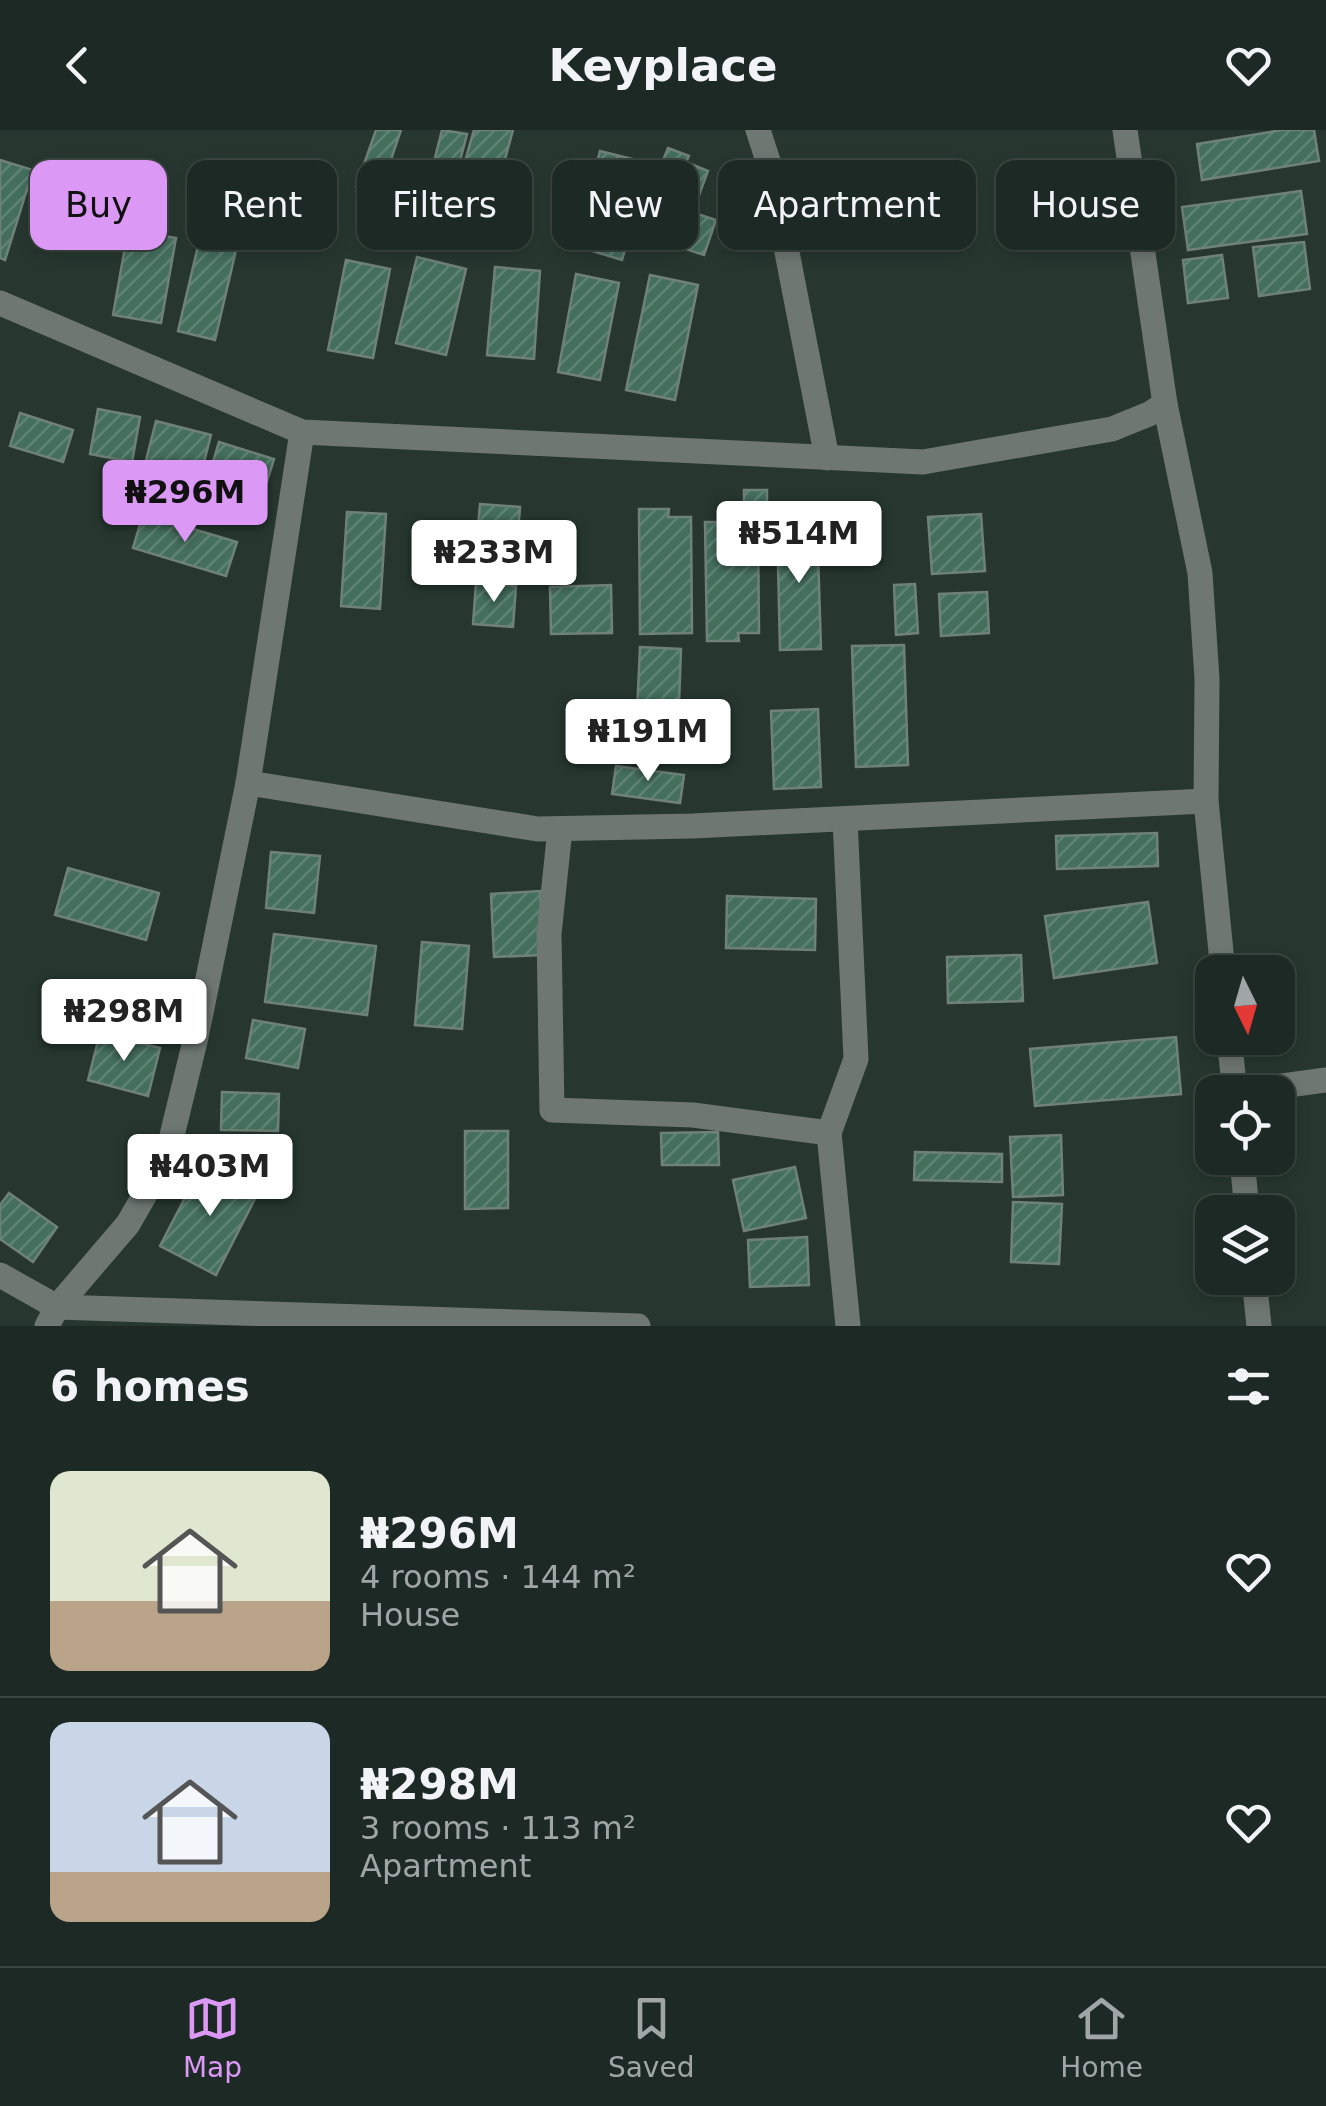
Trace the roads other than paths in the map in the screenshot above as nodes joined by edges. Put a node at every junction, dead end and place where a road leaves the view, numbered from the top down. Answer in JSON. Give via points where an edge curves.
{"nodes":[{"id":1,"x":758,"y":130,"type":"edge"},
{"id":2,"x":1125,"y":130,"type":"edge"},
{"id":3,"x":0,"y":302,"type":"edge"},
{"id":4,"x":1164,"y":404,"type":"junction"},
{"id":5,"x":302,"y":432,"type":"junction"},
{"id":6,"x":827,"y":458,"type":"junction"},
{"id":7,"x":248,"y":783,"type":"junction"},
{"id":8,"x":1206,"y":801,"type":"junction"},
{"id":9,"x":845,"y":819,"type":"junction"},
{"id":10,"x":560,"y":828,"type":"junction"},
{"id":11,"x":1221,"y":955,"type":"edge"},
{"id":12,"x":1326,"y":1080,"type":"edge"},
{"id":13,"x":1295,"y":1084,"type":"edge"},
{"id":14,"x":829,"y":1133,"type":"junction"},
{"id":15,"x":0,"y":1275,"type":"edge"},
{"id":16,"x":1256,"y":1295,"type":"edge"},
{"id":17,"x":52,"y":1316,"type":"edge"},
{"id":18,"x":547,"y":1325,"type":"edge"},
{"id":19,"x":638,"y":1326,"type":"edge"},
{"id":20,"x":848,"y":1326,"type":"edge"},
{"id":21,"x":1259,"y":1326,"type":"edge"}],
"edges":[{"from":1,"to":6,"type":"street"},
{"from":2,"to":4,"type":"street"},
{"from":3,"to":5,"type":"street"},
{"from":4,"to":6,"type":"street","via":[[1112,429],[923,462]]},
{"from":4,"to":8,"type":"street","via":[[1200,573]]},
{"from":5,"to":6,"type":"street"},
{"from":5,"to":7,"type":"street"},
{"from":7,"to":10,"type":"street"},
{"from":7,"to":17,"type":"street","via":[[168,1156],[128,1224]]},
{"from":8,"to":9,"type":"street"},
{"from":8,"to":11,"type":"street"},
{"from":9,"to":10,"type":"street"},
{"from":9,"to":14,"type":"street","via":[[856,1059]]},
{"from":10,"to":14,"type":"street","via":[[549,934],[552,1110],[693,1115]]},
{"from":12,"to":13,"type":"street"},
{"from":14,"to":20,"type":"street"},
{"from":15,"to":17,"type":"street"},
{"from":16,"to":21,"type":"street"},
{"from":17,"to":18,"type":"street"},
{"from":18,"to":19,"type":"street"}]}
